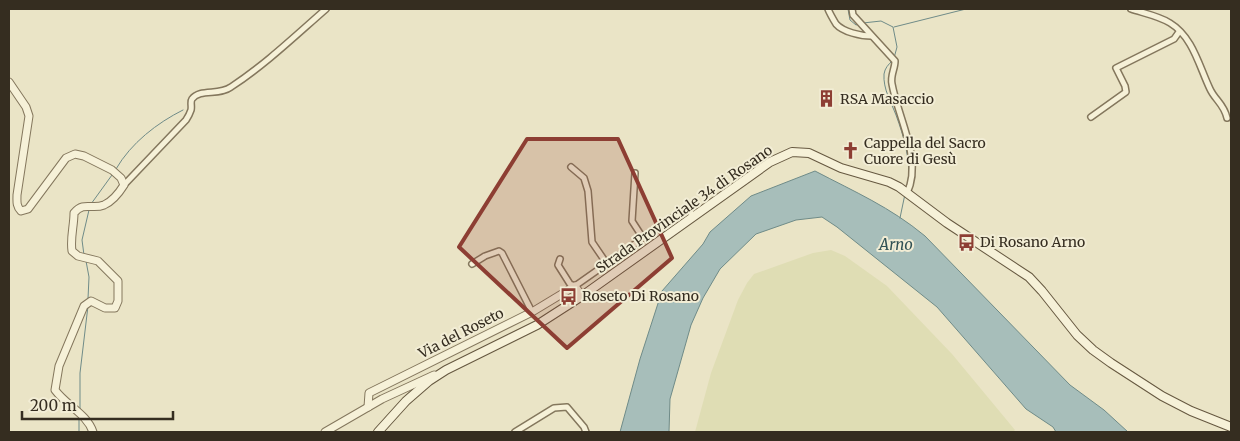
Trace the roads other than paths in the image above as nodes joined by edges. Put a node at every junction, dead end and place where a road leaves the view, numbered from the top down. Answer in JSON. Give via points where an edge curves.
{"nodes":[{"id":1,"x":326,"y":9,"type":"edge"},
{"id":2,"x":828,"y":9,"type":"edge"},
{"id":3,"x":852,"y":9,"type":"edge"},
{"id":4,"x":1130,"y":9,"type":"edge"},
{"id":5,"x":1179,"y":32,"type":"junction"},
{"id":6,"x":871,"y":36,"type":"junction"},
{"id":7,"x":9,"y":82,"type":"edge"},
{"id":8,"x":1091,"y":117,"type":"dead end"},
{"id":9,"x":1228,"y":118,"type":"dead end"},
{"id":10,"x":571,"y":167,"type":"dead end"},
{"id":11,"x":635,"y":173,"type":"dead end"},
{"id":12,"x":124,"y":185,"type":"junction"},
{"id":13,"x":906,"y":192,"type":"junction"},
{"id":14,"x":694,"y":216,"type":"junction"},
{"id":15,"x":643,"y":238,"type":"junction"},
{"id":16,"x":560,"y":259,"type":"dead end"},
{"id":17,"x":472,"y":264,"type":"dead end"},
{"id":18,"x":607,"y":264,"type":"junction"},
{"id":19,"x":575,"y":286,"type":"junction"},
{"id":20,"x":582,"y":296,"type":"junction"},
{"id":21,"x":532,"y":312,"type":"junction"},
{"id":22,"x":446,"y":370,"type":"junction"},
{"id":23,"x":368,"y":407,"type":"junction"},
{"id":24,"x":1231,"y":427,"type":"edge"},
{"id":25,"x":93,"y":432,"type":"edge"},
{"id":26,"x":324,"y":432,"type":"edge"},
{"id":27,"x":378,"y":432,"type":"edge"},
{"id":28,"x":515,"y":432,"type":"edge"},
{"id":29,"x":586,"y":432,"type":"edge"}],
"edges":[{"from":1,"to":12,"type":"street","via":[[268,62],[229,89],[193,97],[186,120]]},
{"from":2,"to":6,"type":"street","via":[[840,28]]},
{"from":3,"to":6,"type":"street"},
{"from":4,"to":5,"type":"street","via":[[1168,22]]},
{"from":5,"to":8,"type":"street","via":[[1174,39],[1116,68],[1126,92]]},
{"from":5,"to":9,"type":"street","via":[[1192,48],[1210,90],[1225,108]]},
{"from":6,"to":13,"type":"street","via":[[893,59],[892,83],[913,167],[912,183]]},
{"from":7,"to":12,"type":"street","via":[[29,116],[17,195],[21,211],[32,206],[66,158],[75,154],[115,172]]},
{"from":10,"to":18,"type":"street","via":[[584,178],[592,242]]},
{"from":11,"to":15,"type":"street","via":[[632,221]]},
{"from":12,"to":25,"type":"street","via":[[104,205],[86,206],[74,213],[70,240],[72,251],[78,256],[98,261],[118,281],[115,308],[105,308],[91,301],[84,306],[59,366],[55,390],[91,425]]},
{"from":13,"to":14,"type":"main road","name":"Strada Provinciale 34 di Rosano","via":[[889,182],[841,168],[810,153],[798,152],[770,162]]},
{"from":13,"to":24,"type":"main road","name":"Strada Provinciale 34 di Rosano","via":[[1029,277],[1077,335],[1111,364],[1162,396]]},
{"from":14,"to":15,"type":"street","name":"Via del Roseto","via":[[686,208]]},
{"from":14,"to":20,"type":"main road","name":"Strada Provinciale 34 di Rosano"},
{"from":15,"to":18,"type":"street","name":"Via del Roseto"},
{"from":16,"to":19,"type":"street","via":[[558,265],[570,284]]},
{"from":17,"to":21,"type":"street","via":[[499,251],[502,253]]},
{"from":18,"to":19,"type":"street","name":"Via del Roseto"},
{"from":19,"to":20,"type":"street"},
{"from":19,"to":21,"type":"street","name":"Via del Roseto"},
{"from":20,"to":22,"type":"main road","name":"Strada Provinciale 34 di Rosano","via":[[537,326]]},
{"from":21,"to":23,"type":"street","name":"Via del Roseto","via":[[369,393]]},
{"from":22,"to":23,"type":"street"},
{"from":22,"to":27,"type":"main road","name":"Strada Provinciale 34 di Rosano","via":[[406,401]]},
{"from":23,"to":26,"type":"street"},
{"from":28,"to":29,"type":"street","via":[[554,408],[567,407]]}]}
